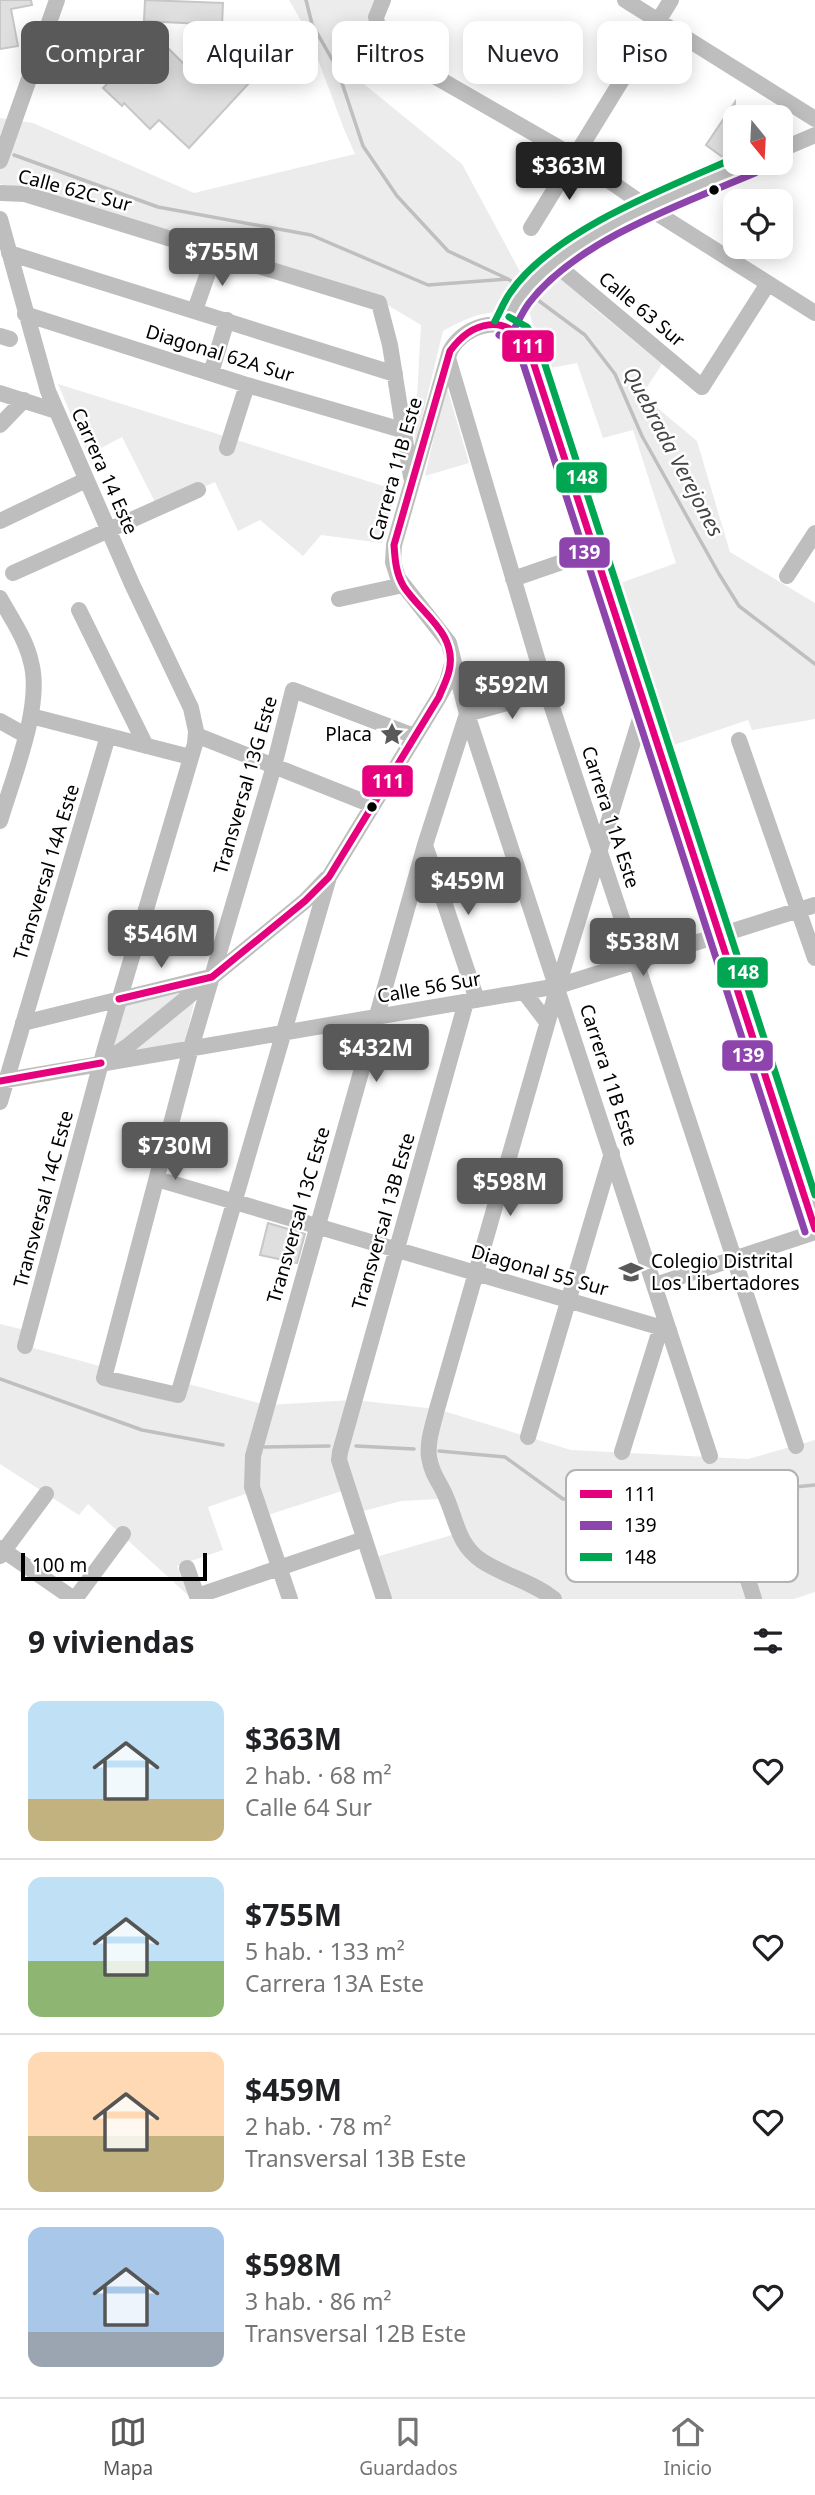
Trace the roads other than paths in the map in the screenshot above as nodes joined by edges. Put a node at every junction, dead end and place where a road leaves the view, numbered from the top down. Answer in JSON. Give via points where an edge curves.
{"nodes":[{"id":1,"x":57,"y":0,"type":"edge"},
{"id":2,"x":383,"y":0,"type":"edge"},
{"id":3,"x":625,"y":0,"type":"edge"},
{"id":4,"x":671,"y":0,"type":"edge"},
{"id":5,"x":658,"y":21,"type":"joint"},
{"id":6,"x":692,"y":42,"type":"edge"},
{"id":7,"x":620,"y":84,"type":"edge"},
{"id":8,"x":815,"y":119,"type":"edge"},
{"id":9,"x":815,"y":135,"type":"edge"},
{"id":10,"x":793,"y":144,"type":"edge"},
{"id":11,"x":575,"y":157,"type":"junction"},
{"id":12,"x":0,"y":161,"type":"edge"},
{"id":13,"x":723,"y":175,"type":"edge"},
{"id":14,"x":0,"y":193,"type":"edge"},
{"id":15,"x":647,"y":207,"type":"junction"},
{"id":16,"x":0,"y":219,"type":"edge"},
{"id":17,"x":531,"y":228,"type":"dead end"},
{"id":18,"x":9,"y":253,"type":"junction"},
{"id":19,"x":215,"y":253,"type":"junction"},
{"id":20,"x":554,"y":264,"type":"junction"},
{"id":21,"x":767,"y":285,"type":"junction"},
{"id":22,"x":195,"y":310,"type":"junction"},
{"id":23,"x":815,"y":313,"type":"edge"},
{"id":24,"x":25,"y":314,"type":"junction"},
{"id":25,"x":228,"y":320,"type":"junction"},
{"id":26,"x":504,"y":326,"type":"junction"},
{"id":27,"x":448,"y":358,"type":"junction"},
{"id":28,"x":211,"y":373,"type":"junction"},
{"id":29,"x":395,"y":374,"type":"junction"},
{"id":30,"x":247,"y":385,"type":"junction"},
{"id":31,"x":0,"y":393,"type":"edge"},
{"id":32,"x":24,"y":400,"type":"junction"},
{"id":33,"x":56,"y":411,"type":"junction"},
{"id":34,"x":0,"y":425,"type":"edge"},
{"id":35,"x":402,"y":430,"type":"junction"},
{"id":36,"x":227,"y":448,"type":"dead end"},
{"id":37,"x":86,"y":480,"type":"junction"},
{"id":38,"x":412,"y":483,"type":"junction"},
{"id":39,"x":198,"y":489,"type":"dead end"},
{"id":40,"x":0,"y":521,"type":"edge"},
{"id":41,"x":108,"y":530,"type":"junction"},
{"id":42,"x":815,"y":533,"type":"edge"},
{"id":43,"x":594,"y":551,"type":"junction"},
{"id":44,"x":13,"y":573,"type":"dead end"},
{"id":45,"x":787,"y":576,"type":"dead end"},
{"id":46,"x":513,"y":579,"type":"junction"},
{"id":47,"x":403,"y":586,"type":"junction"},
{"id":48,"x":0,"y":598,"type":"edge"},
{"id":49,"x":339,"y":599,"type":"dead end"},
{"id":50,"x":79,"y":610,"type":"dead end"},
{"id":51,"x":453,"y":661,"type":"junction"},
{"id":52,"x":547,"y":692,"type":"junction"},
{"id":53,"x":644,"y":706,"type":"junction"},
{"id":54,"x":467,"y":714,"type":"junction"},
{"id":55,"x":31,"y":716,"type":"junction"},
{"id":56,"x":0,"y":721,"type":"edge"},
{"id":57,"x":196,"y":733,"type":"junction"},
{"id":58,"x":25,"y":735,"type":"junction"},
{"id":59,"x":108,"y":736,"type":"junction"},
{"id":60,"x":414,"y":736,"type":"junction"},
{"id":61,"x":739,"y":740,"type":"dead end"},
{"id":62,"x":146,"y":746,"type":"junction"},
{"id":63,"x":190,"y":757,"type":"junction"},
{"id":64,"x":274,"y":766,"type":"junction"},
{"id":65,"x":373,"y":805,"type":"junction"},
{"id":66,"x":1,"y":813,"type":"edge"},
{"id":67,"x":425,"y":845,"type":"junction"},
{"id":68,"x":599,"y":850,"type":"junction"},
{"id":69,"x":328,"y":877,"type":"junction"},
{"id":70,"x":807,"y":908,"type":"edge"},
{"id":71,"x":718,"y":936,"type":"junction"},
{"id":72,"x":815,"y":958,"type":"edge"},
{"id":73,"x":637,"y":961,"type":"junction"},
{"id":74,"x":212,"y":977,"type":"junction"},
{"id":75,"x":558,"y":986,"type":"junction"},
{"id":76,"x":524,"y":992,"type":"junction"},
{"id":77,"x":119,"y":999,"type":"junction"},
{"id":78,"x":472,"y":1001,"type":"junction"},
{"id":79,"x":375,"y":1017,"type":"junction"},
{"id":80,"x":547,"y":1022,"type":"junction"},
{"id":81,"x":23,"y":1023,"type":"junction"},
{"id":82,"x":283,"y":1033,"type":"junction"},
{"id":83,"x":8,"y":1047,"type":"edge"},
{"id":84,"x":191,"y":1048,"type":"junction"},
{"id":85,"x":101,"y":1063,"type":"junction"},
{"id":86,"x":3,"y":1081,"type":"edge"},
{"id":87,"x":0,"y":1102,"type":"edge"},
{"id":88,"x":612,"y":1153,"type":"junction"},
{"id":89,"x":157,"y":1179,"type":"junction"},
{"id":90,"x":233,"y":1202,"type":"junction"},
{"id":91,"x":317,"y":1226,"type":"junction"},
{"id":92,"x":815,"y":1230,"type":"edge"},
{"id":93,"x":396,"y":1250,"type":"junction"},
{"id":94,"x":735,"y":1261,"type":"junction"},
{"id":95,"x":476,"y":1273,"type":"junction"},
{"id":96,"x":655,"y":1285,"type":"junction"},
{"id":97,"x":568,"y":1300,"type":"junction"},
{"id":98,"x":665,"y":1329,"type":"junction"},
{"id":99,"x":25,"y":1346,"type":"dead end"},
{"id":100,"x":528,"y":1437,"type":"dead end"},
{"id":101,"x":796,"y":1446,"type":"dead end"},
{"id":102,"x":622,"y":1452,"type":"dead end"},
{"id":103,"x":710,"y":1456,"type":"dead end"},
{"id":104,"x":46,"y":1494,"type":"dead end"},
{"id":105,"x":123,"y":1534,"type":"dead end"},
{"id":106,"x":364,"y":1538,"type":"junction"},
{"id":107,"x":1,"y":1552,"type":"edge"},
{"id":108,"x":187,"y":1568,"type":"dead end"},
{"id":109,"x":279,"y":1569,"type":"junction"},
{"id":110,"x":749,"y":1582,"type":"edge"},
{"id":111,"x":198,"y":1597,"type":"edge"},
{"id":112,"x":75,"y":1599,"type":"edge"},
{"id":113,"x":290,"y":1599,"type":"edge"},
{"id":114,"x":384,"y":1599,"type":"edge"},
{"id":115,"x":554,"y":1599,"type":"edge"},
{"id":116,"x":754,"y":1599,"type":"edge"}],
"edges":[{"from":1,"to":12,"type":"street"},
{"from":2,"to":11,"type":"street","via":[[376,21],[383,36],[415,65]]},
{"from":3,"to":5,"type":"street"},
{"from":4,"to":5,"type":"street"},
{"from":6,"to":8,"type":"street"},
{"from":7,"to":11,"type":"street"},
{"from":9,"to":10,"type":"street"},
{"from":11,"to":15,"type":"street"},
{"from":11,"to":17,"type":"street"},
{"from":13,"to":15,"type":"street"},
{"from":14,"to":19,"type":"street","name":"Calle 62C Sur","via":[[25,194]]},
{"from":15,"to":20,"type":"street"},
{"from":15,"to":21,"type":"street"},
{"from":16,"to":18,"type":"street","name":"Carrera 14 Este"},
{"from":18,"to":22,"type":"street"},
{"from":18,"to":24,"type":"street","name":"Carrera 14 Este"},
{"from":19,"to":22,"type":"street"},
{"from":19,"to":29,"type":"street","name":"Calle 62C Sur","via":[[379,303]]},
{"from":20,"to":21,"type":"street","name":"Calle 63 Sur","via":[[702,387]]},
{"from":20,"to":26,"type":"street","via":[[519,298]]},
{"from":21,"to":23,"type":"street"},
{"from":22,"to":25,"type":"street"},
{"from":24,"to":28,"type":"street","name":"Diagonal 62A Sur"},
{"from":24,"to":33,"type":"street","name":"Carrera 14 Este"},
{"from":25,"to":28,"type":"street"},
{"from":25,"to":29,"type":"street"},
{"from":26,"to":27,"type":"street","via":[[471,330],[454,345]]},
{"from":26,"to":43,"type":"street","via":[[528,346]]},
{"from":27,"to":38,"type":"street","name":"Carrera 11B Este"},
{"from":27,"to":46,"type":"street","name":"Carrera 11A Este"},
{"from":28,"to":30,"type":"street","name":"Diagonal 62A Sur"},
{"from":29,"to":35,"type":"street"},
{"from":30,"to":35,"type":"street","name":"Diagonal 62A Sur"},
{"from":30,"to":36,"type":"street"},
{"from":31,"to":32,"type":"street"},
{"from":32,"to":33,"type":"street"},
{"from":32,"to":34,"type":"street"},
{"from":33,"to":37,"type":"street","name":"Carrera 14 Este"},
{"from":35,"to":38,"type":"street"},
{"from":37,"to":40,"type":"street"},
{"from":37,"to":41,"type":"street","name":"Carrera 14 Este"},
{"from":38,"to":47,"type":"street","name":"Carrera 11B Este","via":[[393,553]]},
{"from":39,"to":41,"type":"street"},
{"from":41,"to":44,"type":"street"},
{"from":41,"to":57,"type":"street","name":"Carrera 14 Este","via":[[191,708]]},
{"from":42,"to":45,"type":"street"},
{"from":43,"to":46,"type":"street"},
{"from":43,"to":53,"type":"street"},
{"from":46,"to":52,"type":"street","name":"Carrera 11A Este"},
{"from":47,"to":49,"type":"street"},
{"from":47,"to":51,"type":"street","name":"Carrera 11B Este","via":[[442,632]]},
{"from":48,"to":55,"type":"street","via":[[34,671]]},
{"from":50,"to":62,"type":"street"},
{"from":51,"to":54,"type":"street","name":"Carrera 11B Este"},
{"from":51,"to":60,"type":"street","via":[[447,682]]},
{"from":52,"to":54,"type":"street"},
{"from":52,"to":68,"type":"street","name":"Carrera 11A Este"},
{"from":53,"to":68,"type":"street"},
{"from":53,"to":71,"type":"street"},
{"from":54,"to":67,"type":"street","name":"Transversal 13C Este"},
{"from":54,"to":75,"type":"street","name":"Carrera 11B Este"},
{"from":55,"to":58,"type":"street"},
{"from":55,"to":59,"type":"street"},
{"from":56,"to":58,"type":"street"},
{"from":57,"to":63,"type":"street","name":"Transversal 14C Este"},
{"from":57,"to":64,"type":"street"},
{"from":58,"to":66,"type":"street"},
{"from":59,"to":62,"type":"street"},
{"from":59,"to":81,"type":"street","name":"Transversal 14A Este"},
{"from":60,"to":64,"type":"street","name":"Transversal 13G Este","via":[[293,690]]},
{"from":60,"to":65,"type":"street"},
{"from":61,"to":70,"type":"street"},
{"from":62,"to":63,"type":"street"},
{"from":63,"to":77,"type":"street","name":"Transversal 14C Este"},
{"from":64,"to":65,"type":"street"},
{"from":64,"to":74,"type":"street","name":"Transversal 13G Este"},
{"from":65,"to":69,"type":"street"},
{"from":67,"to":78,"type":"street"},
{"from":67,"to":79,"type":"street","name":"Transversal 13C Este"},
{"from":68,"to":73,"type":"street","name":"Carrera 11A Este"},
{"from":68,"to":75,"type":"street"},
{"from":69,"to":74,"type":"street"},
{"from":69,"to":82,"type":"street"},
{"from":70,"to":71,"type":"street","name":"Calle 56 Sur"},
{"from":70,"to":72,"type":"street"},
{"from":71,"to":73,"type":"street","name":"Calle 56 Sur"},
{"from":71,"to":92,"type":"street"},
{"from":73,"to":75,"type":"street","name":"Calle 56 Sur"},
{"from":73,"to":94,"type":"street","name":"Carrera 11A Este"},
{"from":74,"to":77,"type":"street"},
{"from":74,"to":84,"type":"street","name":"Transversal 13G Este"},
{"from":74,"to":85,"type":"street"},
{"from":75,"to":76,"type":"street","name":"Calle 56 Sur"},
{"from":75,"to":80,"type":"street"},
{"from":75,"to":88,"type":"street","name":"Carrera 11B Este"},
{"from":76,"to":78,"type":"street","name":"Calle 56 Sur"},
{"from":76,"to":80,"type":"street"},
{"from":77,"to":81,"type":"street"},
{"from":77,"to":85,"type":"street","name":"Transversal 14C Este"},
{"from":78,"to":79,"type":"street","name":"Calle 56 Sur"},
{"from":78,"to":93,"type":"street","name":"Transversal 13B Este"},
{"from":79,"to":82,"type":"street","name":"Calle 56 Sur"},
{"from":79,"to":91,"type":"street","name":"Transversal 13C Este"},
{"from":80,"to":95,"type":"street"},
{"from":81,"to":83,"type":"street","name":"Transversal 14A Este"},
{"from":82,"to":84,"type":"street","name":"Calle 56 Sur"},
{"from":82,"to":90,"type":"street"},
{"from":83,"to":86,"type":"street","name":"Transversal 14A Este"},
{"from":84,"to":85,"type":"street","name":"Calle 56 Sur"},
{"from":84,"to":89,"type":"street","name":"Transversal 13G Este"},
{"from":85,"to":86,"type":"street","name":"Calle 56 Sur"},
{"from":85,"to":99,"type":"street","name":"Transversal 14C Este"},
{"from":86,"to":87,"type":"street","name":"Transversal 14A Este"},
{"from":88,"to":96,"type":"street","name":"Carrera 11B Este"},
{"from":88,"to":97,"type":"street"},
{"from":89,"to":90,"type":"street","name":"Diagonal 55 Sur"},
{"from":89,"to":90,"type":"street","name":"Transversal 13G Este","via":[[104,1378],[177,1395]]},
{"from":90,"to":91,"type":"street","name":"Diagonal 55 Sur"},
{"from":91,"to":93,"type":"street","name":"Diagonal 55 Sur"},
{"from":91,"to":109,"type":"street","name":"Transversal 13C Este","via":[[255,1445],[252,1487]]},
{"from":92,"to":94,"type":"street"},
{"from":93,"to":95,"type":"street","name":"Diagonal 55 Sur"},
{"from":93,"to":106,"type":"street","name":"Transversal 13B Este","via":[[339,1460]]},
{"from":94,"to":96,"type":"street"},
{"from":94,"to":101,"type":"street","name":"Carrera 11A Este"},
{"from":95,"to":97,"type":"street","name":"Diagonal 55 Sur"},
{"from":95,"to":115,"type":"street","via":[[436,1409],[429,1455],[466,1547],[483,1562]]},
{"from":96,"to":98,"type":"street","name":"Carrera 11B Este"},
{"from":97,"to":98,"type":"street","name":"Diagonal 55 Sur"},
{"from":97,"to":100,"type":"street"},
{"from":98,"to":102,"type":"street"},
{"from":98,"to":103,"type":"street","name":"Carrera 11B Este"},
{"from":104,"to":107,"type":"street"},
{"from":105,"to":112,"type":"street"},
{"from":106,"to":109,"type":"street"},
{"from":106,"to":114,"type":"street"},
{"from":107,"to":112,"type":"street"},
{"from":108,"to":111,"type":"street"},
{"from":109,"to":111,"type":"street"},
{"from":109,"to":113,"type":"street","name":"Transversal 13C Este"},
{"from":110,"to":116,"type":"street"}]}
